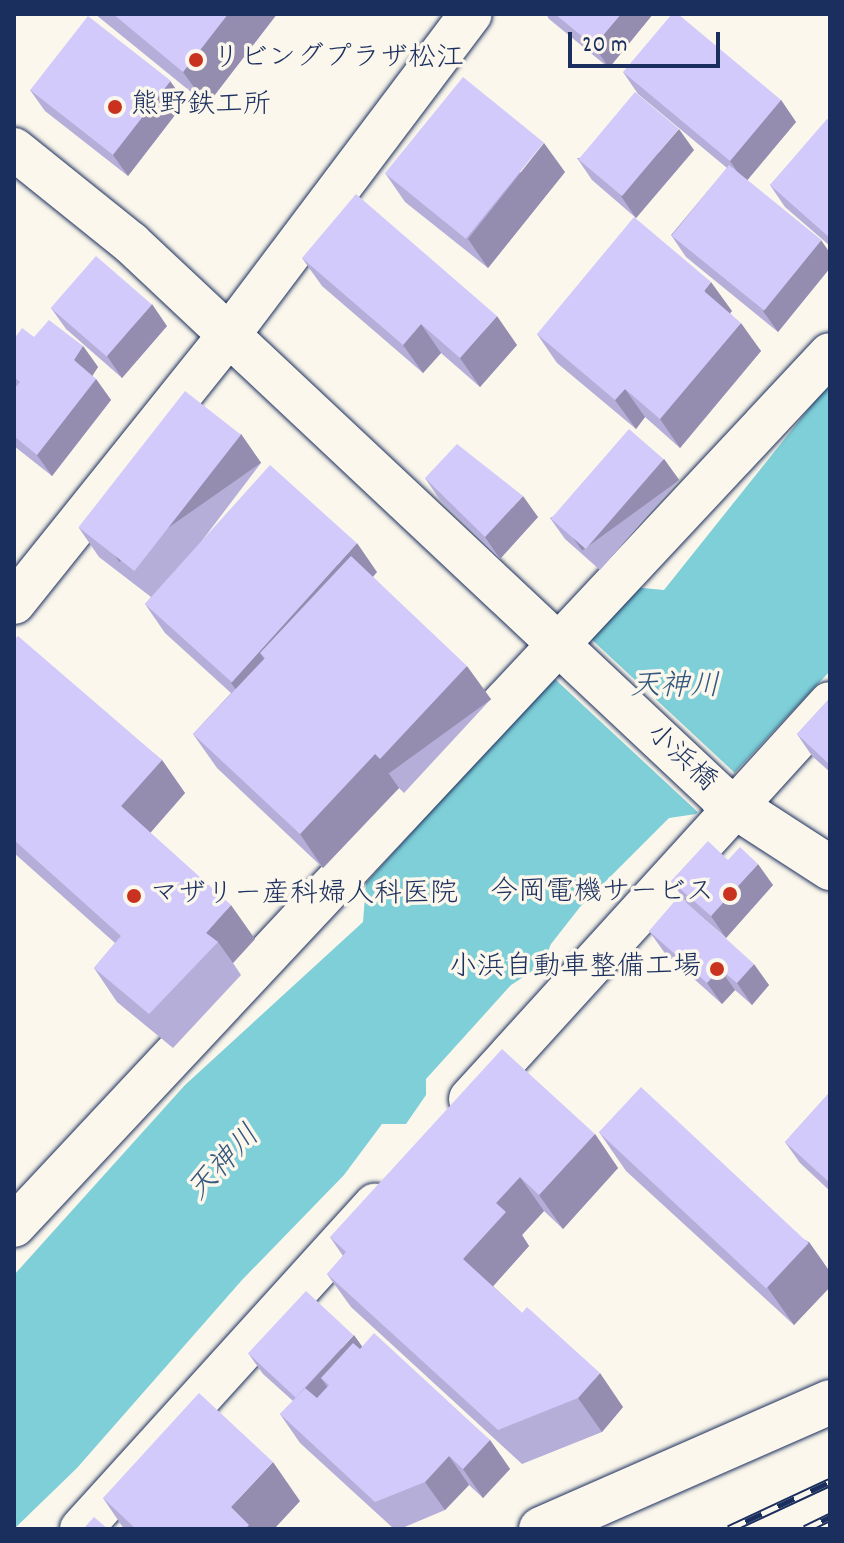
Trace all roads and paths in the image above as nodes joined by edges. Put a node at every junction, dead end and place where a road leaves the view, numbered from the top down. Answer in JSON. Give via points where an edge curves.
{"nodes":[{"id":1,"x":471,"y":14,"type":"edge"},
{"id":2,"x":14,"y":149,"type":"edge"},
{"id":3,"x":228,"y":336,"type":"junction"},
{"id":4,"x":830,"y":354,"type":"edge"},
{"id":5,"x":14,"y":603,"type":"edge"},
{"id":6,"x":563,"y":650,"type":"junction"},
{"id":7,"x":830,"y":703,"type":"edge"},
{"id":8,"x":728,"y":802,"type":"junction"},
{"id":9,"x":830,"y":868,"type":"edge"},
{"id":10,"x":445,"y":1126,"type":"edge"},
{"id":11,"x":403,"y":1174,"type":"edge"},
{"id":12,"x":14,"y":1226,"type":"edge"},
{"id":13,"x":830,"y":1402,"type":"edge"},
{"id":14,"x":81,"y":1529,"type":"edge"},
{"id":15,"x":541,"y":1529,"type":"edge"}],
"edges":[{"from":1,"to":3,"type":"street"},
{"from":2,"to":3,"type":"street","name":"小浜橋","via":[[131,243]]},
{"from":3,"to":5,"type":"street"},
{"from":3,"to":6,"type":"street","name":"小浜橋"},
{"from":4,"to":6,"type":"street"},
{"from":6,"to":8,"type":"street","name":"小浜橋"},
{"from":6,"to":12,"type":"street"},
{"from":7,"to":8,"type":"street"},
{"from":8,"to":9,"type":"street"},
{"from":8,"to":10,"type":"street"},
{"from":11,"to":14,"type":"street"},
{"from":13,"to":15,"type":"street"}]}
